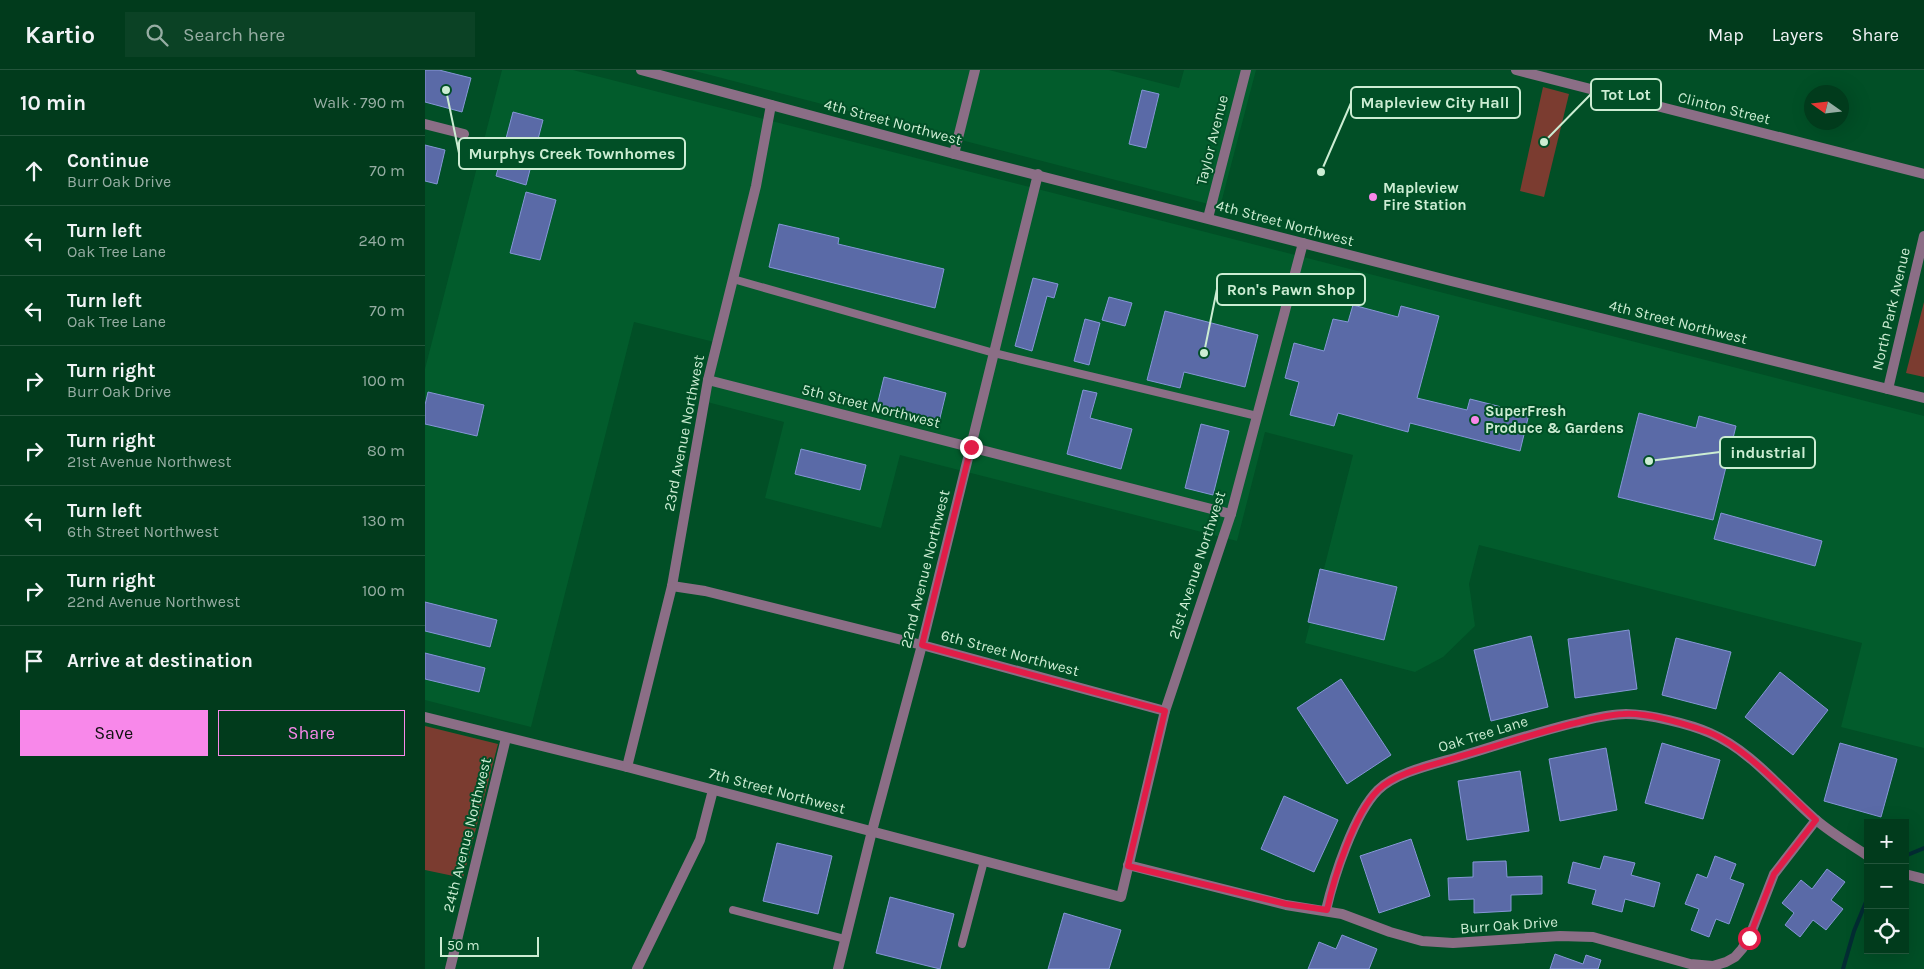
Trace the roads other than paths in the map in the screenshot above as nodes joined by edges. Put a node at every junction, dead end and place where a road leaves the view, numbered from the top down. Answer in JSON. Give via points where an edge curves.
{"nodes":[{"id":1,"x":641,"y":70,"type":"edge"},
{"id":2,"x":975,"y":70,"type":"edge"},
{"id":3,"x":1246,"y":70,"type":"edge"},
{"id":4,"x":1516,"y":70,"type":"edge"},
{"id":5,"x":771,"y":105,"type":"junction"},
{"id":6,"x":425,"y":124,"type":"edge"},
{"id":7,"x":464,"y":134,"type":"dead end"},
{"id":8,"x":953,"y":154,"type":"junction"},
{"id":9,"x":1038,"y":174,"type":"junction"},
{"id":10,"x":1924,"y":174,"type":"edge"},
{"id":11,"x":1207,"y":218,"type":"junction"},
{"id":12,"x":1924,"y":236,"type":"edge"},
{"id":13,"x":1303,"y":243,"type":"junction"},
{"id":14,"x":733,"y":279,"type":"junction"},
{"id":15,"x":994,"y":353,"type":"junction"},
{"id":16,"x":708,"y":380,"type":"junction"},
{"id":17,"x":1888,"y":389,"type":"junction"},
{"id":18,"x":1924,"y":398,"type":"edge"},
{"id":19,"x":1257,"y":416,"type":"junction"},
{"id":20,"x":971,"y":447,"type":"junction"},
{"id":21,"x":1231,"y":514,"type":"junction"},
{"id":22,"x":672,"y":586,"type":"junction"},
{"id":23,"x":922,"y":645,"type":"junction"},
{"id":24,"x":1165,"y":711,"type":"junction"},
{"id":25,"x":425,"y":717,"type":"edge"},
{"id":26,"x":506,"y":738,"type":"junction"},
{"id":27,"x":627,"y":767,"type":"junction"},
{"id":28,"x":713,"y":790,"type":"junction"},
{"id":29,"x":1816,"y":820,"type":"junction"},
{"id":30,"x":871,"y":832,"type":"junction"},
{"id":31,"x":1864,"y":853,"type":"edge"},
{"id":32,"x":984,"y":861,"type":"junction"},
{"id":33,"x":1128,"y":866,"type":"junction"},
{"id":34,"x":1909,"y":875,"type":"edge"},
{"id":35,"x":1924,"y":879,"type":"edge"},
{"id":36,"x":1121,"y":897,"type":"joint"},
{"id":37,"x":733,"y":910,"type":"dead end"},
{"id":38,"x":1327,"y":910,"type":"junction"},
{"id":39,"x":845,"y":939,"type":"junction"},
{"id":40,"x":962,"y":944,"type":"dead end"},
{"id":41,"x":450,"y":969,"type":"edge"},
{"id":42,"x":637,"y":969,"type":"edge"},
{"id":43,"x":838,"y":969,"type":"edge"}],
"edges":[{"from":1,"to":5,"type":"street","name":"4th Street Northwest"},
{"from":2,"to":8,"type":"street"},
{"from":3,"to":11,"type":"street","name":"Taylor Avenue"},
{"from":4,"to":10,"type":"street","name":"Clinton Street"},
{"from":5,"to":8,"type":"street","name":"4th Street Northwest"},
{"from":5,"to":14,"type":"street","name":"23rd Avenue Northwest","via":[[756,186]]},
{"from":6,"to":7,"type":"street"},
{"from":8,"to":9,"type":"street","name":"4th Street Northwest"},
{"from":9,"to":11,"type":"street","name":"4th Street Northwest"},
{"from":9,"to":15,"type":"street","name":"22nd Avenue Northwest"},
{"from":11,"to":13,"type":"street","name":"4th Street Northwest"},
{"from":12,"to":17,"type":"street","name":"North Park Avenue"},
{"from":13,"to":17,"type":"street","name":"4th Street Northwest"},
{"from":13,"to":19,"type":"street","name":"21st Avenue Northwest"},
{"from":14,"to":15,"type":"lane"},
{"from":14,"to":16,"type":"street","name":"23rd Avenue Northwest"},
{"from":15,"to":19,"type":"lane"},
{"from":15,"to":20,"type":"street","name":"22nd Avenue Northwest"},
{"from":16,"to":20,"type":"street","name":"5th Street Northwest"},
{"from":16,"to":22,"type":"street","name":"23rd Avenue Northwest"},
{"from":17,"to":18,"type":"street","name":"4th Street Northwest"},
{"from":19,"to":21,"type":"street","name":"21st Avenue Northwest"},
{"from":20,"to":21,"type":"street","name":"5th Street Northwest"},
{"from":20,"to":23,"type":"street","name":"22nd Avenue Northwest"},
{"from":21,"to":24,"type":"street","name":"21st Avenue Northwest"},
{"from":22,"to":23,"type":"street","name":"6th Street Northwest","via":[[705,591]]},
{"from":22,"to":27,"type":"street","name":"23rd Avenue Northwest"},
{"from":23,"to":24,"type":"street","name":"6th Street Northwest"},
{"from":23,"to":30,"type":"street","name":"22nd Avenue Northwest"},
{"from":24,"to":33,"type":"street","name":"21st Avenue Northwest"},
{"from":25,"to":26,"type":"street","name":"7th Street Northwest"},
{"from":26,"to":27,"type":"street","name":"7th Street Northwest"},
{"from":26,"to":41,"type":"street","name":"24th Avenue Northwest"},
{"from":27,"to":28,"type":"street","name":"7th Street Northwest"},
{"from":28,"to":30,"type":"street","name":"7th Street Northwest"},
{"from":28,"to":42,"type":"street","via":[[700,840]]},
{"from":29,"to":31,"type":"street","name":"Oak Tree Lane"},
{"from":29,"to":38,"type":"street","name":"Burr Oak Drive","via":[[1774,874],[1742,949],[1735,957],[1713,966],[1690,964],[1593,937],[1453,943],[1422,941]]},
{"from":29,"to":38,"type":"street","name":"Oak Tree Lane","via":[[1749,758],[1714,735],[1640,715],[1594,718],[1510,741],[1406,774],[1385,784],[1370,798],[1361,813],[1338,867]]},
{"from":30,"to":32,"type":"street","name":"7th Street Northwest"},
{"from":30,"to":39,"type":"street","name":"22nd Avenue Northwest"},
{"from":32,"to":36,"type":"street","name":"7th Street Northwest"},
{"from":32,"to":40,"type":"lane"},
{"from":33,"to":36,"type":"street","name":"21st Avenue Northwest"},
{"from":33,"to":38,"type":"street","name":"Burr Oak Drive","via":[[1286,904]]},
{"from":34,"to":35,"type":"street"},
{"from":37,"to":39,"type":"lane"},
{"from":39,"to":43,"type":"street","name":"22nd Avenue Northwest"}]}
